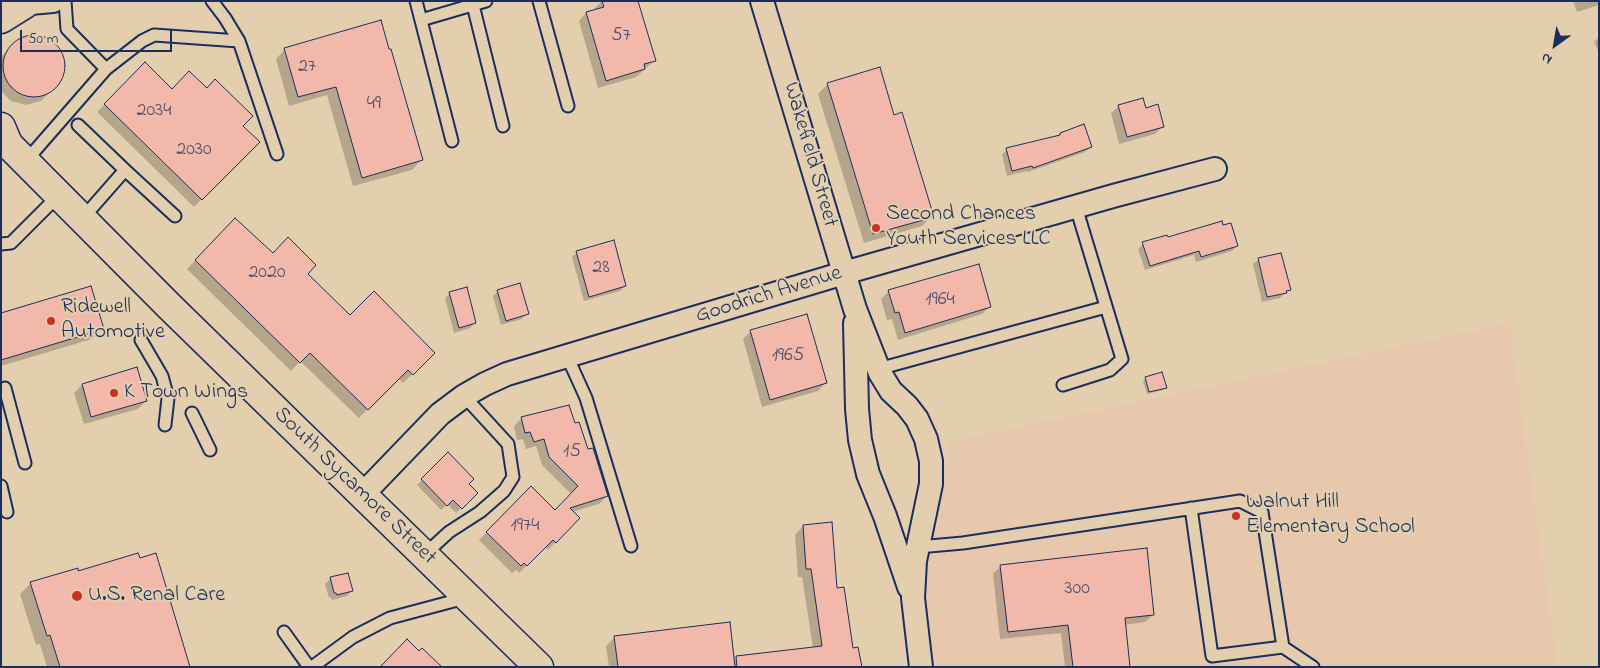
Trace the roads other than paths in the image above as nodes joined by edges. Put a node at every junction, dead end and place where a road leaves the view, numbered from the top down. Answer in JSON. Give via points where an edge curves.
{"nodes":[{"id":1,"x":53,"y":1,"type":"edge"},
{"id":2,"x":65,"y":1,"type":"edge"},
{"id":3,"x":212,"y":1,"type":"edge"},
{"id":4,"x":416,"y":1,"type":"edge"},
{"id":5,"x":486,"y":1,"type":"edge"},
{"id":6,"x":539,"y":1,"type":"edge"},
{"id":7,"x":762,"y":1,"type":"edge"},
{"id":8,"x":13,"y":5,"type":"edge"},
{"id":9,"x":474,"y":5,"type":"junction"},
{"id":10,"x":1,"y":19,"type":"edge"},
{"id":11,"x":421,"y":20,"type":"junction"},
{"id":12,"x":239,"y":41,"type":"junction"},
{"id":13,"x":106,"y":69,"type":"junction"},
{"id":14,"x":568,"y":106,"type":"dead end"},
{"id":15,"x":78,"y":125,"type":"dead end"},
{"id":16,"x":503,"y":126,"type":"dead end"},
{"id":17,"x":452,"y":141,"type":"dead end"},
{"id":18,"x":8,"y":143,"type":"edge"},
{"id":19,"x":277,"y":154,"type":"dead end"},
{"id":20,"x":1215,"y":169,"type":"dead end"},
{"id":21,"x":125,"y":170,"type":"junction"},
{"id":22,"x":58,"y":196,"type":"junction"},
{"id":23,"x":1076,"y":207,"type":"junction"},
{"id":24,"x":175,"y":216,"type":"dead end"},
{"id":25,"x":82,"y":219,"type":"junction"},
{"id":26,"x":1,"y":244,"type":"edge"},
{"id":27,"x":844,"y":273,"type":"junction"},
{"id":28,"x":1106,"y":307,"type":"junction"},
{"id":29,"x":855,"y":309,"type":"junction"},
{"id":30,"x":141,"y":340,"type":"dead end"},
{"id":31,"x":567,"y":356,"type":"junction"},
{"id":32,"x":878,"y":368,"type":"junction"},
{"id":33,"x":1064,"y":385,"type":"dead end"},
{"id":34,"x":5,"y":388,"type":"dead end"},
{"id":35,"x":464,"y":396,"type":"junction"},
{"id":36,"x":192,"y":413,"type":"dead end"},
{"id":37,"x":165,"y":425,"type":"dead end"},
{"id":38,"x":210,"y":450,"type":"dead end"},
{"id":39,"x":25,"y":463,"type":"dead end"},
{"id":40,"x":1,"y":486,"type":"edge"},
{"id":41,"x":362,"y":495,"type":"junction"},
{"id":42,"x":1191,"y":508,"type":"junction"},
{"id":43,"x":7,"y":512,"type":"dead end"},
{"id":44,"x":632,"y":546,"type":"dead end"},
{"id":45,"x":918,"y":547,"type":"junction"},
{"id":46,"x":424,"y":555,"type":"junction"},
{"id":47,"x":467,"y":597,"type":"junction"},
{"id":48,"x":913,"y":598,"type":"junction"},
{"id":49,"x":284,"y":632,"type":"dead end"},
{"id":50,"x":1283,"y":647,"type":"junction"},
{"id":51,"x":528,"y":660,"type":"edge"},
{"id":52,"x":1213,"y":661,"type":"edge"},
{"id":53,"x":310,"y":667,"type":"edge"},
{"id":54,"x":921,"y":667,"type":"edge"},
{"id":55,"x":1313,"y":667,"type":"edge"}],
"edges":[{"from":1,"to":8,"type":"street"},
{"from":2,"to":13,"type":"lane","via":[[67,29]]},
{"from":3,"to":12,"type":"lane"},
{"from":4,"to":11,"type":"lane"},
{"from":5,"to":9,"type":"lane"},
{"from":6,"to":14,"type":"lane"},
{"from":7,"to":27,"type":"street","name":"Wakefield Street"},
{"from":8,"to":10,"type":"main road"},
{"from":9,"to":11,"type":"lane"},
{"from":9,"to":16,"type":"lane"},
{"from":11,"to":17,"type":"lane"},
{"from":12,"to":13,"type":"lane","via":[[154,35]]},
{"from":12,"to":19,"type":"lane"},
{"from":13,"to":18,"type":"lane"},
{"from":15,"to":21,"type":"lane"},
{"from":18,"to":22,"type":"main road","name":"South Sycamore Street"},
{"from":20,"to":23,"type":"street","name":"Goodrich Avenue"},
{"from":21,"to":24,"type":"lane"},
{"from":21,"to":25,"type":"lane"},
{"from":22,"to":25,"type":"main road","name":"South Sycamore Street"},
{"from":22,"to":26,"type":"lane","via":[[11,243]]},
{"from":23,"to":27,"type":"street","name":"Goodrich Avenue"},
{"from":23,"to":28,"type":"lane"},
{"from":25,"to":41,"type":"main road","name":"South Sycamore Street"},
{"from":27,"to":29,"type":"street","name":"Wakefield Street"},
{"from":27,"to":31,"type":"street","name":"Goodrich Avenue"},
{"from":28,"to":32,"type":"lane"},
{"from":28,"to":33,"type":"lane","via":[[1122,359],[1110,370]]},
{"from":29,"to":32,"type":"street","name":"Wakefield Street"},
{"from":29,"to":48,"type":"street","name":"Wakefield Street","via":[[860,440],[868,474]]},
{"from":30,"to":37,"type":"lane","via":[[162,376],[168,398]]},
{"from":31,"to":35,"type":"street","name":"Goodrich Avenue","via":[[507,374]]},
{"from":31,"to":44,"type":"lane","via":[[586,398]]},
{"from":32,"to":45,"type":"street","name":"Wakefield Street","via":[[891,391],[917,419],[931,461],[931,484]]},
{"from":34,"to":39,"type":"lane"},
{"from":35,"to":41,"type":"street","name":"Goodrich Avenue","via":[[440,414]]},
{"from":35,"to":46,"type":"lane","via":[[508,444],[513,477],[480,512],[449,532]]},
{"from":36,"to":38,"type":"lane"},
{"from":40,"to":43,"type":"lane"},
{"from":41,"to":46,"type":"main road","name":"South Sycamore Street"},
{"from":42,"to":45,"type":"lane"},
{"from":42,"to":50,"type":"lane","via":[[1240,501],[1262,512]]},
{"from":42,"to":52,"type":"lane"},
{"from":45,"to":48,"type":"street","name":"Wakefield Street"},
{"from":46,"to":47,"type":"main road","name":"South Sycamore Street"},
{"from":47,"to":51,"type":"main road","name":"South Sycamore Street"},
{"from":47,"to":53,"type":"lane","via":[[390,618],[353,637]]},
{"from":48,"to":54,"type":"street","name":"Wakefield Street"},
{"from":49,"to":53,"type":"lane"},
{"from":50,"to":52,"type":"lane"},
{"from":50,"to":55,"type":"lane"}]}
